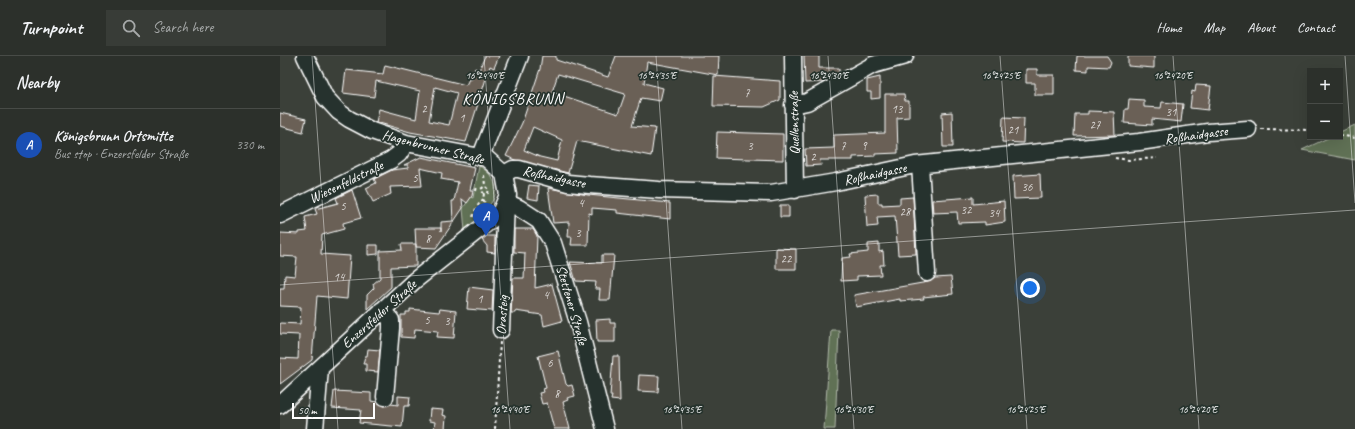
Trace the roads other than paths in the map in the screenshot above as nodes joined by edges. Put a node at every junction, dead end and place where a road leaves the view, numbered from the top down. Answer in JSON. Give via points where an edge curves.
{"nodes":[{"id":1,"x":305,"y":56,"type":"edge"},
{"id":2,"x":520,"y":56,"type":"edge"},
{"id":3,"x":793,"y":56,"type":"edge"},
{"id":4,"x":905,"y":56,"type":"edge"},
{"id":5,"x":793,"y":105,"type":"junction"},
{"id":6,"x":1248,"y":129,"type":"road end"},
{"id":7,"x":406,"y":143,"type":"junction"},
{"id":8,"x":482,"y":164,"type":"junction"},
{"id":9,"x":920,"y":165,"type":"junction"},
{"id":10,"x":504,"y":174,"type":"junction"},
{"id":11,"x":794,"y":190,"type":"junction"},
{"id":12,"x":506,"y":202,"type":"junction"},
{"id":13,"x":280,"y":215,"type":"edge"},
{"id":14,"x":927,"y":273,"type":"dead end"},
{"id":15,"x":382,"y":310,"type":"junction"},
{"id":16,"x":501,"y":330,"type":"road end"},
{"id":17,"x":320,"y":368,"type":"junction"},
{"id":18,"x":385,"y":397,"type":"dead end"},
{"id":19,"x":280,"y":405,"type":"edge"},
{"id":20,"x":315,"y":429,"type":"edge"},
{"id":21,"x":605,"y":429,"type":"edge"}],
"edges":[{"from":1,"to":7,"type":"street","name":"Hagenbrunner Straße","via":[[326,97],[339,112],[360,126]]},
{"from":2,"to":8,"type":"street"},
{"from":3,"to":5,"type":"street","name":"Quellenstraße"},
{"from":4,"to":5,"type":"street","via":[[873,65],[807,102]]},
{"from":5,"to":11,"type":"street","name":"Quellenstraße"},
{"from":6,"to":9,"type":"street","name":"Roßhaidgasse"},
{"from":7,"to":8,"type":"street","name":"Hagenbrunner Straße"},
{"from":7,"to":13,"type":"street","name":"Wiesenfeldstraße","via":[[399,154],[391,160]]},
{"from":8,"to":10,"type":"street","name":"Hagenbrunner Straße","via":[[491,161]]},
{"from":9,"to":11,"type":"street","name":"Roßhaidgasse"},
{"from":9,"to":14,"type":"street"},
{"from":10,"to":11,"type":"street","name":"Roßhaidgasse","via":[[513,169],[568,183],[620,188],[771,193]]},
{"from":10,"to":12,"type":"street","via":[[508,190]]},
{"from":12,"to":15,"type":"street","name":"Enzersfelder Straße","via":[[500,213],[477,225]]},
{"from":12,"to":16,"type":"street","name":"Orasteig"},
{"from":12,"to":21,"type":"street","name":"Stettener Straße","via":[[539,221],[553,243],[578,322]]},
{"from":15,"to":17,"type":"street","name":"Enzersfelder Straße"},
{"from":15,"to":18,"type":"street","via":[[390,320],[391,328]]},
{"from":17,"to":19,"type":"street","name":"Enzersfelder Straße"},
{"from":17,"to":20,"type":"street"}]}
